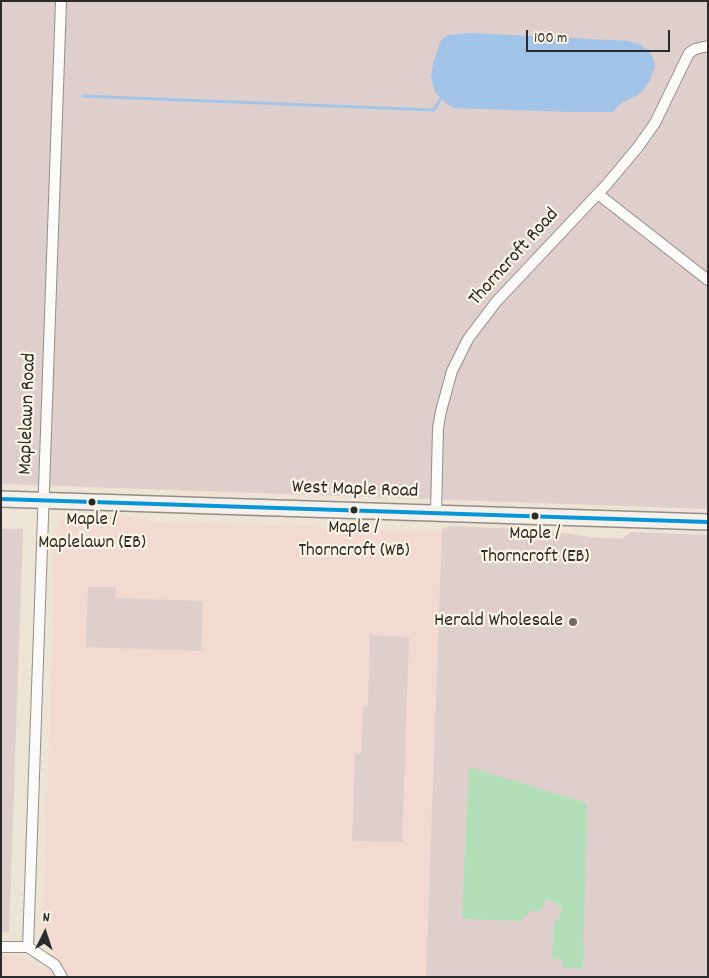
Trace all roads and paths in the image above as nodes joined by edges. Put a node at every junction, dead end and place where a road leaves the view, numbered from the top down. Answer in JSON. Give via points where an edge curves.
{"nodes":[{"id":1,"x":61,"y":1,"type":"edge"},
{"id":2,"x":708,"y":46,"type":"edge"},
{"id":3,"x":598,"y":194,"type":"junction"},
{"id":4,"x":708,"y":280,"type":"edge"},
{"id":5,"x":1,"y":499,"type":"edge"},
{"id":6,"x":44,"y":500,"type":"junction"},
{"id":7,"x":436,"y":513,"type":"junction"},
{"id":8,"x":708,"y":522,"type":"edge"},
{"id":9,"x":1,"y":947,"type":"edge"},
{"id":10,"x":28,"y":947,"type":"junction"},
{"id":11,"x":62,"y":977,"type":"edge"}],
"edges":[{"from":1,"to":6,"type":"street","name":"Maplelawn Road"},
{"from":2,"to":3,"type":"street","name":"Thorncroft Road","via":[[690,53],[655,123]]},
{"from":3,"to":4,"type":"street"},
{"from":3,"to":7,"type":"street","name":"Thorncroft Road","via":[[496,302],[458,357],[444,396],[438,428]]},
{"from":5,"to":6,"type":"main road","name":"West Maple Road"},
{"from":6,"to":7,"type":"main road","name":"West Maple Road"},
{"from":6,"to":10,"type":"street","name":"Maplelawn Road"},
{"from":7,"to":8,"type":"main road","name":"West Maple Road"},
{"from":9,"to":10,"type":"street"},
{"from":10,"to":11,"type":"street","via":[[55,965]]}]}
